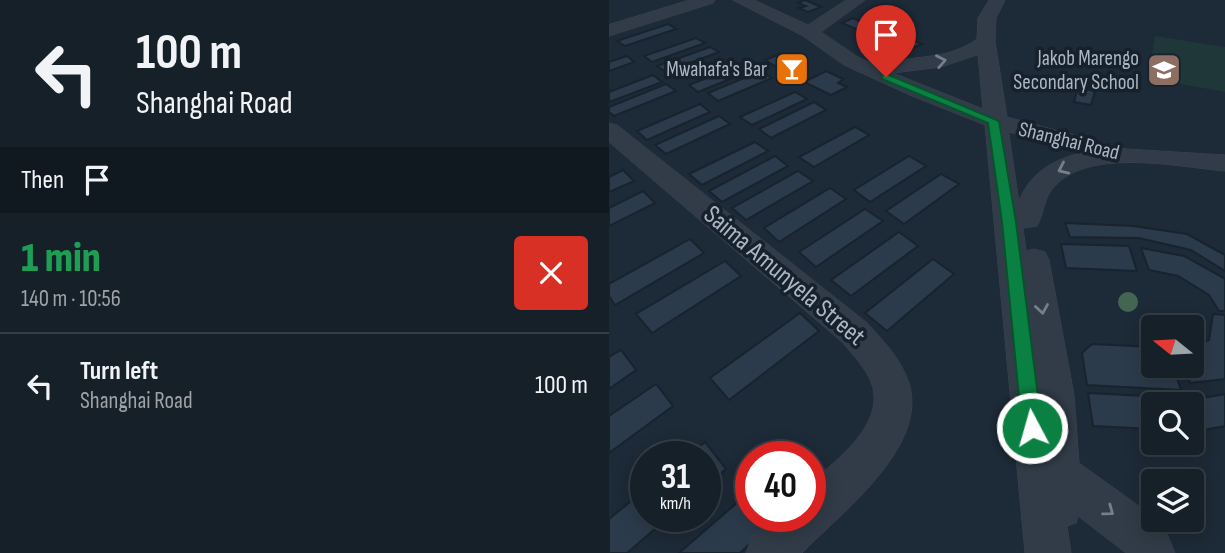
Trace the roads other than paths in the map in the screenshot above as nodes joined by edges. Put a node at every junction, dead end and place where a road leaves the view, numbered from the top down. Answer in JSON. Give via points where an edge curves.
{"nodes":[{"id":1,"x":707,"y":0,"type":"edge"},
{"id":2,"x":741,"y":0,"type":"edge"},
{"id":3,"x":857,"y":0,"type":"edge"},
{"id":4,"x":997,"y":0,"type":"edge"},
{"id":5,"x":1011,"y":0,"type":"edge"},
{"id":6,"x":609,"y":31,"type":"edge"},
{"id":7,"x":809,"y":32,"type":"junction"},
{"id":8,"x":986,"y":41,"type":"junction"},
{"id":9,"x":891,"y":66,"type":"junction"},
{"id":10,"x":1004,"y":117,"type":"junction"},
{"id":11,"x":609,"y":130,"type":"edge"},
{"id":12,"x":1126,"y":156,"type":"junction"},
{"id":13,"x":1225,"y":163,"type":"edge"},
{"id":14,"x":1027,"y":219,"type":"junction"},
{"id":15,"x":1059,"y":475,"type":"junction"},
{"id":16,"x":826,"y":498,"type":"edge"},
{"id":17,"x":791,"y":532,"type":"edge"},
{"id":18,"x":769,"y":553,"type":"edge"},
{"id":19,"x":1048,"y":553,"type":"edge"},
{"id":20,"x":1060,"y":553,"type":"edge"},
{"id":21,"x":1152,"y":553,"type":"edge"}],
"edges":[{"from":1,"to":6,"type":"street"},
{"from":2,"to":7,"type":"street","name":"Shanghai Road"},
{"from":3,"to":7,"type":"street"},
{"from":4,"to":8,"type":"street","via":[[988,18]]},
{"from":5,"to":10,"type":"street","via":[[1002,21]]},
{"from":7,"to":9,"type":"street","name":"Shanghai Road"},
{"from":7,"to":10,"type":"street","name":"Shanghai Road","via":[[851,61],[919,92]]},
{"from":9,"to":8,"type":"street","one_way":true,"via":[[954,58]]},
{"from":8,"to":10,"type":"street"},
{"from":9,"to":10,"type":"street","name":"Shanghai Road"},
{"from":10,"to":12,"type":"street","name":"Shanghai Road"},
{"from":10,"to":13,"type":"street","name":"Shanghai Road"},
{"from":10,"to":14,"type":"street"},
{"from":10,"to":19,"type":"street","via":[[1009,222]]},
{"from":11,"to":16,"type":"street","name":"Saima Amunyela Street","via":[[854,332],[884,370],[891,387],[891,410],[884,432],[862,463]]},
{"from":12,"to":13,"type":"street","name":"Shanghai Road"},
{"from":12,"to":14,"type":"street","one_way":true,"via":[[1079,162],[1047,177],[1036,190]]},
{"from":14,"to":15,"type":"street","one_way":true,"via":[[1055,395]]},
{"from":15,"to":20,"type":"street"},
{"from":15,"to":21,"type":"street","one_way":true,"via":[[1147,540]]},
{"from":17,"to":18,"type":"street","name":"Saima Amunyela Street"}]}
